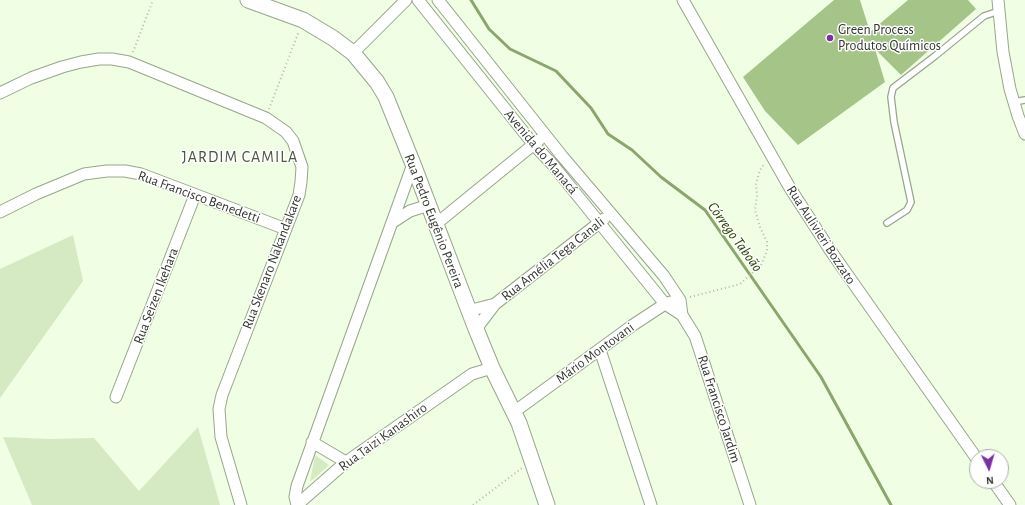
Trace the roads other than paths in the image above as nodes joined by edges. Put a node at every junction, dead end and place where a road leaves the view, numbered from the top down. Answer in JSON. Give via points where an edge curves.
{"nodes":[{"id":1,"x":248,"y":0,"type":"edge"},
{"id":2,"x":406,"y":0,"type":"edge"},
{"id":3,"x":418,"y":0,"type":"edge"},
{"id":4,"x":438,"y":0,"type":"edge"},
{"id":5,"x":683,"y":0,"type":"edge"},
{"id":6,"x":998,"y":0,"type":"edge"},
{"id":7,"x":999,"y":11,"type":"junction"},
{"id":8,"x":353,"y":53,"type":"junction"},
{"id":9,"x":0,"y":93,"type":"edge"},
{"id":10,"x":1020,"y":101,"type":"edge"},
{"id":11,"x":1025,"y":134,"type":"edge"},
{"id":12,"x":545,"y":135,"type":"junction"},
{"id":13,"x":534,"y":145,"type":"junction"},
{"id":14,"x":413,"y":164,"type":"junction"},
{"id":15,"x":195,"y":195,"type":"junction"},
{"id":16,"x":429,"y":205,"type":"junction"},
{"id":17,"x":0,"y":212,"type":"edge"},
{"id":18,"x":611,"y":214,"type":"junction"},
{"id":19,"x":393,"y":222,"type":"junction"},
{"id":20,"x":599,"y":223,"type":"junction"},
{"id":21,"x":887,"y":223,"type":"dead end"},
{"id":22,"x":436,"y":224,"type":"junction"},
{"id":23,"x":286,"y":229,"type":"junction"},
{"id":24,"x":680,"y":300,"type":"junction"},
{"id":25,"x":494,"y":304,"type":"junction"},
{"id":26,"x":665,"y":304,"type":"junction"},
{"id":27,"x":468,"y":311,"type":"junction"},
{"id":28,"x":682,"y":315,"type":"junction"},
{"id":29,"x":476,"y":330,"type":"junction"},
{"id":30,"x":600,"y":350,"type":"junction"},
{"id":31,"x":486,"y":353,"type":"junction"},
{"id":32,"x":492,"y":368,"type":"junction"},
{"id":33,"x":472,"y":374,"type":"junction"},
{"id":34,"x":116,"y":397,"type":"dead end"},
{"id":35,"x":514,"y":412,"type":"junction"},
{"id":36,"x":312,"y":442,"type":"junction"},
{"id":37,"x":970,"y":449,"type":"edge"},
{"id":38,"x":346,"y":462,"type":"junction"},
{"id":39,"x":998,"y":489,"type":"edge"},
{"id":40,"x":241,"y":505,"type":"edge"},
{"id":41,"x":297,"y":505,"type":"edge"},
{"id":42,"x":547,"y":505,"type":"edge"},
{"id":43,"x":651,"y":505,"type":"edge"},
{"id":44,"x":750,"y":505,"type":"edge"},
{"id":45,"x":1010,"y":505,"type":"edge"}],
"edges":[{"from":1,"to":8,"type":"street","name":"Rua Pedro Eugênio Pereira","via":[[303,20]]},
{"from":2,"to":8,"type":"street"},
{"from":3,"to":13,"type":"street","name":"Avenida do Manacá"},
{"from":4,"to":12,"type":"street","name":"Avenida do Manacá"},
{"from":5,"to":37,"type":"street","name":"Rua Aulivieri Bozzato","via":[[790,188],[830,250]]},
{"from":6,"to":7,"type":"street"},
{"from":7,"to":10,"type":"street","via":[[1003,52]]},
{"from":7,"to":21,"type":"lane","via":[[984,16],[893,88],[891,97],[894,122],[911,202],[907,210]]},
{"from":8,"to":14,"type":"street","name":"Rua Pedro Eugênio Pereira","via":[[386,97]]},
{"from":9,"to":23,"type":"street","name":"Rua Skenaro Nakandakare","via":[[62,66],[106,59],[129,62],[266,118],[286,132],[293,141],[302,167],[299,196]]},
{"from":10,"to":11,"type":"street"},
{"from":12,"to":13,"type":"street"},
{"from":12,"to":18,"type":"street","name":"Avenida do Manacá"},
{"from":13,"to":20,"type":"street","name":"Avenida do Manacá"},
{"from":13,"to":22,"type":"street"},
{"from":14,"to":16,"type":"street","name":"Rua Pedro Eugênio Pereira"},
{"from":14,"to":19,"type":"street"},
{"from":15,"to":17,"type":"street","name":"Rua Francisco Benedetti","via":[[141,174],[107,170],[84,174]]},
{"from":15,"to":23,"type":"street","name":"Rua Francisco Benedetti"},
{"from":15,"to":34,"type":"street","name":"Rua Seizen Ikehara"},
{"from":16,"to":19,"type":"street","via":[[410,210]]},
{"from":16,"to":22,"type":"street","name":"Rua Pedro Eugênio Pereira"},
{"from":18,"to":20,"type":"street","name":"Rua Amélia Tega Canali"},
{"from":18,"to":24,"type":"street","name":"Avenida do Manacá","via":[[664,276]]},
{"from":19,"to":36,"type":"street"},
{"from":20,"to":25,"type":"street","name":"Rua Amélia Tega Canali"},
{"from":20,"to":26,"type":"street","name":"Avenida do Manacá"},
{"from":22,"to":27,"type":"street","name":"Rua Pedro Eugênio Pereira"},
{"from":23,"to":40,"type":"street","name":"Rua Skenaro Nakandakare","via":[[219,409],[221,437]]},
{"from":24,"to":26,"type":"street","name":"Mário Montovani"},
{"from":24,"to":28,"type":"street","name":"Rua Francisco Jardim"},
{"from":25,"to":27,"type":"street","name":"Rua Amélia Tega Canali"},
{"from":25,"to":29,"type":"street","name":"Rua Amélia Tega Canali"},
{"from":26,"to":28,"type":"street","name":"Rua Francisco Jardim"},
{"from":26,"to":30,"type":"street","name":"Mário Montovani"},
{"from":27,"to":29,"type":"street","name":"Rua Pedro Eugênio Pereira"},
{"from":28,"to":44,"type":"street","name":"Rua Francisco Jardim","via":[[700,351]]},
{"from":29,"to":31,"type":"street","name":"Rua Pedro Eugênio Pereira"},
{"from":30,"to":35,"type":"street","name":"Mário Montovani"},
{"from":30,"to":43,"type":"street"},
{"from":31,"to":32,"type":"street","name":"Rua Pedro Eugênio Pereira"},
{"from":31,"to":33,"type":"street","name":"Rua Taizi Kanashiro"},
{"from":32,"to":33,"type":"street","name":"Rua Taizi Kanashiro"},
{"from":32,"to":35,"type":"street","name":"Rua Pedro Eugênio Pereira"},
{"from":33,"to":38,"type":"street","name":"Rua Taizi Kanashiro"},
{"from":35,"to":42,"type":"street","name":"Rua Pedro Eugênio Pereira"},
{"from":36,"to":38,"type":"street"},
{"from":36,"to":41,"type":"street","via":[[297,486]]},
{"from":38,"to":41,"type":"street","name":"Rua Taizi Kanashiro"},
{"from":39,"to":45,"type":"street"}]}
